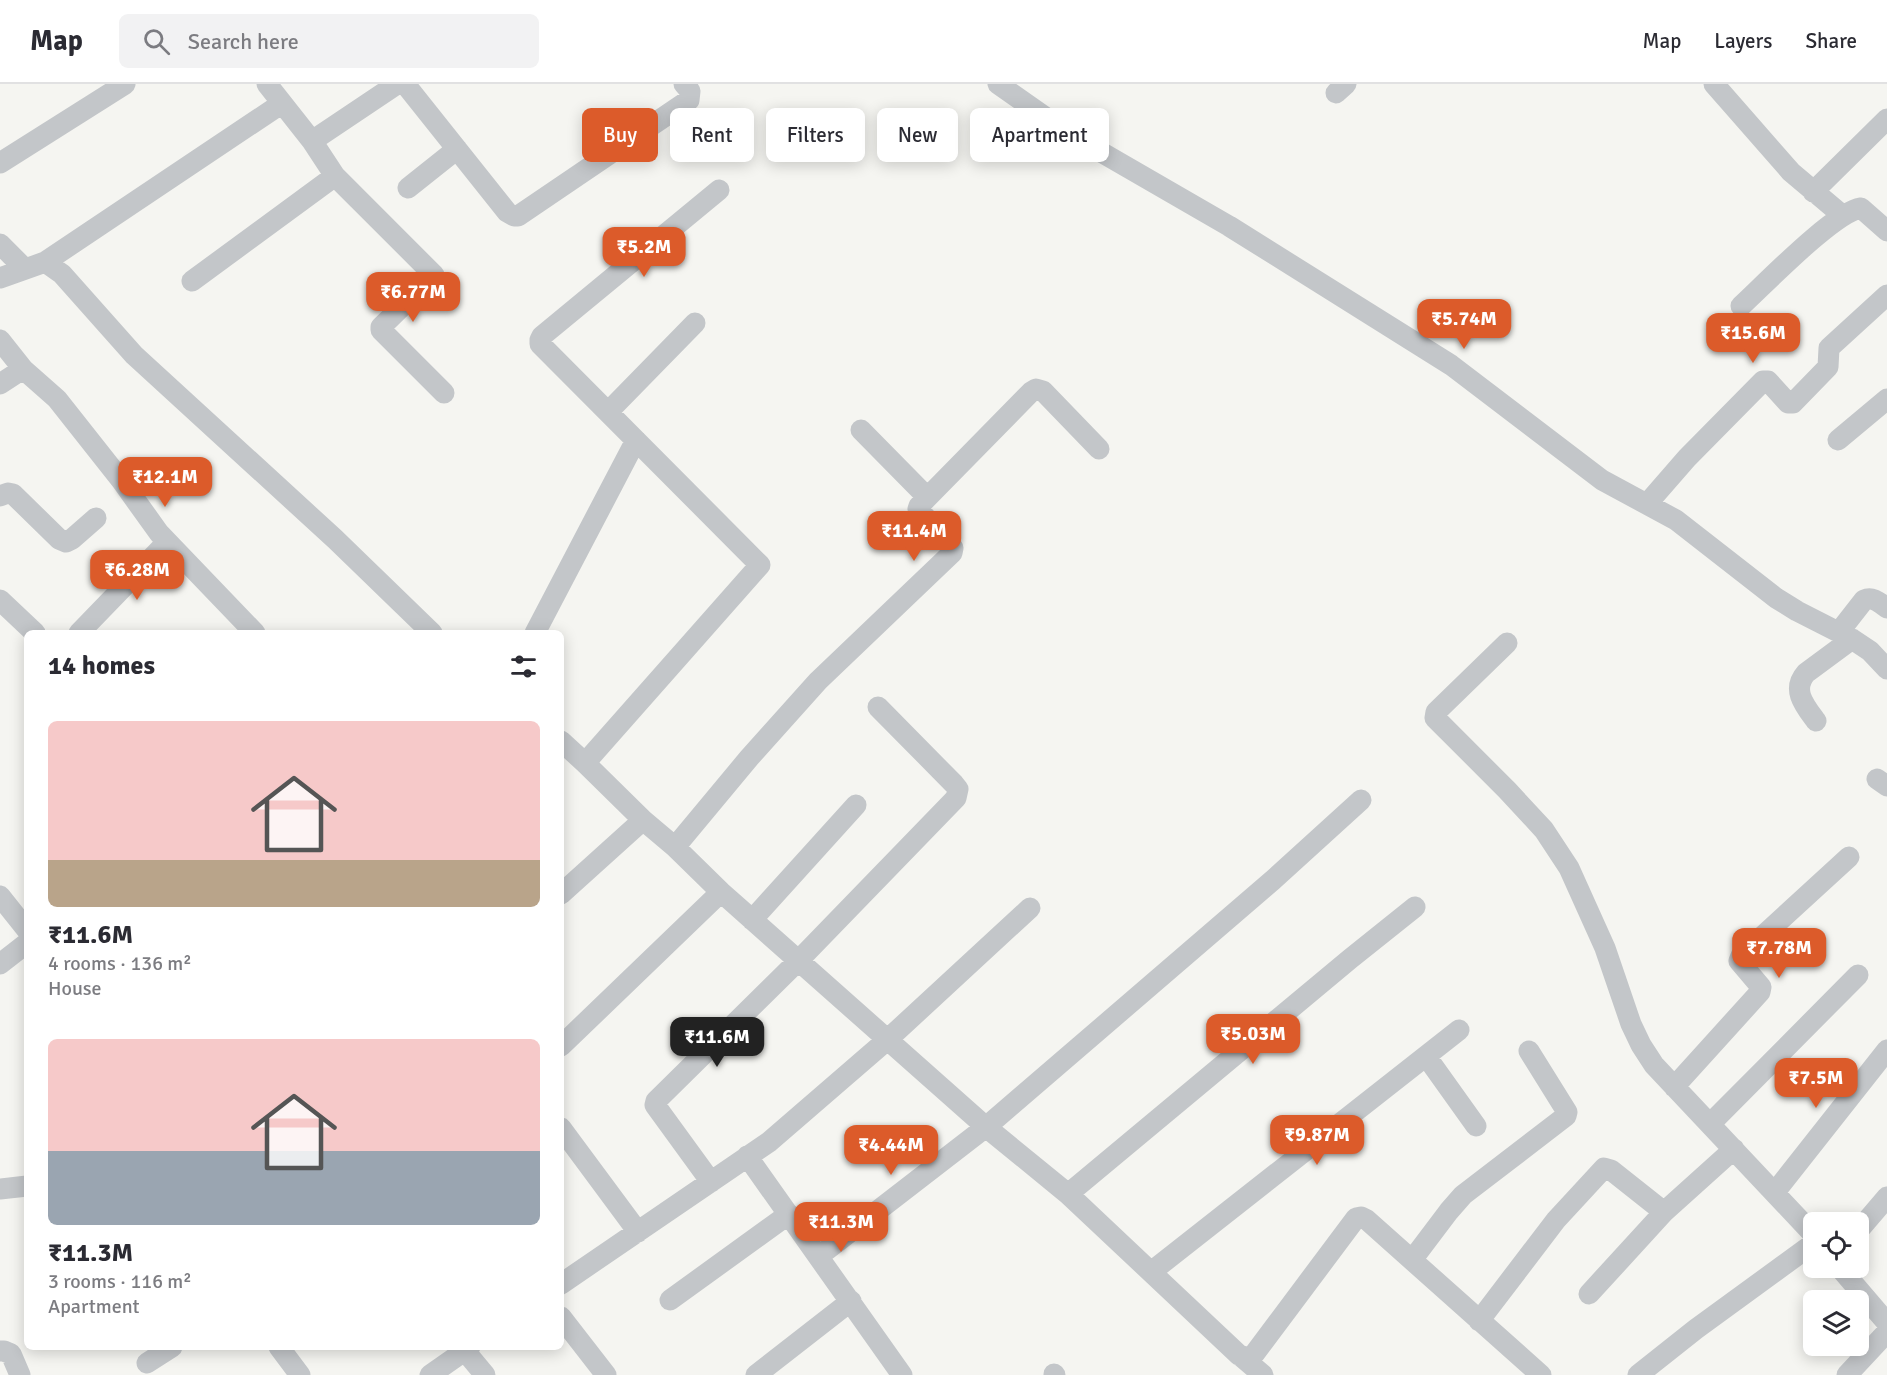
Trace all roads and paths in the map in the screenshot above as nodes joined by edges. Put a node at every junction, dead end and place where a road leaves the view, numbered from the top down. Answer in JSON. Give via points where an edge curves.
{"nodes":[{"id":1,"x":126,"y":84,"type":"edge"},
{"id":2,"x":267,"y":84,"type":"edge"},
{"id":3,"x":397,"y":84,"type":"edge"},
{"id":4,"x":405,"y":84,"type":"edge"},
{"id":5,"x":684,"y":84,"type":"edge"},
{"id":6,"x":998,"y":84,"type":"edge"},
{"id":7,"x":1714,"y":84,"type":"edge"},
{"id":8,"x":281,"y":104,"type":"junction"},
{"id":9,"x":1887,"y":119,"type":"edge"},
{"id":10,"x":312,"y":141,"type":"junction"},
{"id":11,"x":457,"y":149,"type":"junction"},
{"id":12,"x":0,"y":163,"type":"edge"},
{"id":13,"x":335,"y":176,"type":"junction"},
{"id":14,"x":408,"y":189,"type":"dead end"},
{"id":15,"x":719,"y":190,"type":"dead end"},
{"id":16,"x":1813,"y":192,"type":"junction"},
{"id":17,"x":1842,"y":215,"type":"junction"},
{"id":18,"x":1887,"y":231,"type":"edge"},
{"id":19,"x":0,"y":244,"type":"edge"},
{"id":20,"x":45,"y":262,"type":"junction"},
{"id":21,"x":25,"y":269,"type":"junction"},
{"id":22,"x":0,"y":278,"type":"edge"},
{"id":23,"x":192,"y":281,"type":"dead end"},
{"id":24,"x":1887,"y":295,"type":"edge"},
{"id":25,"x":1742,"y":306,"type":"dead end"},
{"id":26,"x":695,"y":323,"type":"dead end"},
{"id":27,"x":0,"y":340,"type":"edge"},
{"id":28,"x":23,"y":369,"type":"junction"},
{"id":29,"x":0,"y":384,"type":"edge"},
{"id":30,"x":444,"y":393,"type":"dead end"},
{"id":31,"x":1887,"y":399,"type":"edge"},
{"id":32,"x":608,"y":412,"type":"junction"},
{"id":33,"x":861,"y":430,"type":"dead end"},
{"id":34,"x":636,"y":440,"type":"junction"},
{"id":35,"x":1838,"y":440,"type":"dead end"},
{"id":36,"x":1099,"y":449,"type":"dead end"},
{"id":37,"x":0,"y":496,"type":"edge"},
{"id":38,"x":927,"y":497,"type":"junction"},
{"id":39,"x":1647,"y":504,"type":"junction"},
{"id":40,"x":96,"y":518,"type":"dead end"},
{"id":41,"x":167,"y":542,"type":"junction"},
{"id":42,"x":0,"y":600,"type":"edge"},
{"id":43,"x":1887,"y":608,"type":"edge"},
{"id":44,"x":32,"y":630,"type":"edge"},
{"id":45,"x":82,"y":630,"type":"edge"},
{"id":46,"x":248,"y":630,"type":"edge"},
{"id":47,"x":429,"y":630,"type":"edge"},
{"id":48,"x":538,"y":630,"type":"edge"},
{"id":49,"x":1845,"y":635,"type":"junction"},
{"id":50,"x":1507,"y":643,"type":"dead end"},
{"id":51,"x":1887,"y":669,"type":"edge"},
{"id":52,"x":878,"y":707,"type":"dead end"},
{"id":53,"x":1816,"y":721,"type":"dead end"},
{"id":54,"x":564,"y":744,"type":"edge"},
{"id":55,"x":585,"y":763,"type":"junction"},
{"id":56,"x":1361,"y":800,"type":"dead end"},
{"id":57,"x":856,"y":805,"type":"dead end"},
{"id":58,"x":643,"y":820,"type":"junction"},
{"id":59,"x":675,"y":847,"type":"junction"},
{"id":60,"x":1848,"y":857,"type":"dead end"},
{"id":61,"x":564,"y":891,"type":"edge"},
{"id":62,"x":721,"y":892,"type":"junction"},
{"id":63,"x":0,"y":896,"type":"edge"},
{"id":64,"x":1415,"y":907,"type":"dead end"},
{"id":65,"x":1030,"y":908,"type":"dead end"},
{"id":66,"x":752,"y":920,"type":"junction"},
{"id":67,"x":24,"y":926,"type":"edge"},
{"id":68,"x":24,"y":945,"type":"edge"},
{"id":69,"x":799,"y":960,"type":"junction"},
{"id":70,"x":0,"y":964,"type":"edge"},
{"id":71,"x":1858,"y":975,"type":"dead end"},
{"id":72,"x":1460,"y":1030,"type":"dead end"},
{"id":73,"x":887,"y":1040,"type":"junction"},
{"id":74,"x":564,"y":1043,"type":"edge"},
{"id":75,"x":1887,"y":1050,"type":"edge"},
{"id":76,"x":1529,"y":1051,"type":"dead end"},
{"id":77,"x":1426,"y":1056,"type":"junction"},
{"id":78,"x":1674,"y":1087,"type":"junction"},
{"id":79,"x":1710,"y":1124,"type":"junction"},
{"id":80,"x":1476,"y":1126,"type":"dead end"},
{"id":81,"x":986,"y":1127,"type":"junction"},
{"id":82,"x":564,"y":1132,"type":"edge"},
{"id":83,"x":1734,"y":1149,"type":"junction"},
{"id":84,"x":747,"y":1156,"type":"junction"},
{"id":85,"x":711,"y":1182,"type":"junction"},
{"id":86,"x":24,"y":1186,"type":"edge"},
{"id":87,"x":0,"y":1190,"type":"edge"},
{"id":88,"x":1775,"y":1192,"type":"junction"},
{"id":89,"x":1068,"y":1194,"type":"junction"},
{"id":90,"x":1887,"y":1197,"type":"edge"},
{"id":91,"x":1664,"y":1212,"type":"junction"},
{"id":92,"x":789,"y":1214,"type":"junction"},
{"id":93,"x":1869,"y":1218,"type":"edge"},
{"id":94,"x":1803,"y":1224,"type":"edge"},
{"id":95,"x":638,"y":1232,"type":"junction"},
{"id":96,"x":1803,"y":1251,"type":"edge"},
{"id":97,"x":819,"y":1256,"type":"junction"},
{"id":98,"x":1412,"y":1260,"type":"junction"},
{"id":99,"x":1150,"y":1272,"type":"junction"},
{"id":100,"x":1849,"y":1278,"type":"edge"},
{"id":101,"x":564,"y":1282,"type":"edge"},
{"id":102,"x":1589,"y":1294,"type":"dead end"},
{"id":103,"x":670,"y":1300,"type":"dead end"},
{"id":104,"x":850,"y":1301,"type":"junction"},
{"id":105,"x":1885,"y":1318,"type":"edge"},
{"id":106,"x":564,"y":1321,"type":"edge"},
{"id":107,"x":1479,"y":1321,"type":"junction"},
{"id":108,"x":168,"y":1350,"type":"edge"},
{"id":109,"x":281,"y":1350,"type":"edge"},
{"id":110,"x":463,"y":1350,"type":"edge"},
{"id":111,"x":0,"y":1352,"type":"edge"},
{"id":112,"x":1242,"y":1357,"type":"junction"},
{"id":113,"x":147,"y":1364,"type":"dead end"},
{"id":114,"x":20,"y":1375,"type":"edge"},
{"id":115,"x":300,"y":1375,"type":"edge"},
{"id":116,"x":430,"y":1375,"type":"edge"},
{"id":117,"x":484,"y":1375,"type":"edge"},
{"id":118,"x":606,"y":1375,"type":"edge"},
{"id":119,"x":756,"y":1375,"type":"edge"},
{"id":120,"x":902,"y":1375,"type":"edge"},
{"id":121,"x":1263,"y":1375,"type":"edge"},
{"id":122,"x":1541,"y":1375,"type":"edge"},
{"id":123,"x":1638,"y":1375,"type":"edge"},
{"id":124,"x":1847,"y":1375,"type":"edge"}],
"edges":[{"from":1,"to":12,"type":"street"},
{"from":2,"to":8,"type":"street"},
{"from":3,"to":10,"type":"street"},
{"from":4,"to":11,"type":"street"},
{"from":5,"to":11,"type":"street","via":[[690,92],[689,100],[518,216],[507,212]]},
{"from":6,"to":39,"type":"street","via":[[1068,133],[1229,226],[1451,365],[1602,480]]},
{"from":7,"to":16,"type":"street"},
{"from":8,"to":10,"type":"street"},
{"from":8,"to":20,"type":"street"},
{"from":9,"to":16,"type":"street"},
{"from":10,"to":13,"type":"street"},
{"from":11,"to":14,"type":"street"},
{"from":13,"to":23,"type":"street"},
{"from":13,"to":30,"type":"street","via":[[434,275],[381,330]]},
{"from":15,"to":32,"type":"street","via":[[542,336],[540,344]]},
{"from":16,"to":17,"type":"street"},
{"from":17,"to":18,"type":"street","via":[[1861,208]]},
{"from":17,"to":25,"type":"street"},
{"from":19,"to":21,"type":"street"},
{"from":20,"to":21,"type":"street"},
{"from":20,"to":47,"type":"street","via":[[62,274],[134,355]]},
{"from":21,"to":22,"type":"street"},
{"from":24,"to":39,"type":"street","via":[[1829,348],[1828,368],[1793,403],[1763,381]]},
{"from":26,"to":32,"type":"street"},
{"from":27,"to":28,"type":"street"},
{"from":28,"to":29,"type":"street"},
{"from":28,"to":41,"type":"street","via":[[57,399]]},
{"from":31,"to":35,"type":"street"},
{"from":32,"to":34,"type":"street"},
{"from":33,"to":38,"type":"street"},
{"from":34,"to":48,"type":"street"},
{"from":34,"to":55,"type":"street","via":[[760,565]]},
{"from":36,"to":38,"type":"street","via":[[1036,389]]},
{"from":37,"to":40,"type":"street","via":[[13,494],[66,542]]},
{"from":38,"to":59,"type":"street","via":[[918,509],[953,548],[952,553],[818,681]]},
{"from":39,"to":49,"type":"street","via":[[1676,520],[1797,611]]},
{"from":41,"to":45,"type":"street"},
{"from":41,"to":46,"type":"street"},
{"from":42,"to":44,"type":"street"},
{"from":43,"to":49,"type":"street","via":[[1874,599],[1864,600]]},
{"from":49,"to":51,"type":"street","via":[[1870,651]]},
{"from":49,"to":53,"type":"street","via":[[1798,684],[1806,708]]},
{"from":50,"to":78,"type":"street","via":[[1436,712],[1435,718],[1544,830],[1569,868],[1605,948],[1641,1045]]},
{"from":52,"to":69,"type":"street","via":[[954,784],[958,793]]},
{"from":54,"to":55,"type":"street"},
{"from":55,"to":58,"type":"street"},
{"from":56,"to":81,"type":"street"},
{"from":57,"to":66,"type":"street"},
{"from":58,"to":59,"type":"street"},
{"from":58,"to":61,"type":"street"},
{"from":59,"to":62,"type":"street"},
{"from":60,"to":78,"type":"street","via":[[1741,956],[1739,961],[1761,987],[1760,992]]},
{"from":62,"to":66,"type":"street"},
{"from":62,"to":74,"type":"street"},
{"from":63,"to":67,"type":"street"},
{"from":64,"to":89,"type":"street"},
{"from":65,"to":73,"type":"street"},
{"from":66,"to":69,"type":"street"},
{"from":68,"to":70,"type":"street"},
{"from":69,"to":73,"type":"street"},
{"from":69,"to":85,"type":"street","via":[[655,1103]]},
{"from":71,"to":79,"type":"street"},
{"from":72,"to":77,"type":"street"},
{"from":73,"to":81,"type":"street"},
{"from":73,"to":84,"type":"street","via":[[769,1142]]},
{"from":75,"to":88,"type":"street"},
{"from":76,"to":98,"type":"street","via":[[1566,1116],[1463,1196]]},
{"from":77,"to":80,"type":"street"},
{"from":77,"to":99,"type":"street"},
{"from":78,"to":79,"type":"street"},
{"from":79,"to":83,"type":"street"},
{"from":81,"to":89,"type":"street"},
{"from":81,"to":97,"type":"street"},
{"from":82,"to":95,"type":"street"},
{"from":83,"to":88,"type":"street"},
{"from":83,"to":91,"type":"street"},
{"from":84,"to":85,"type":"street"},
{"from":84,"to":92,"type":"street"},
{"from":85,"to":95,"type":"street"},
{"from":86,"to":87,"type":"street"},
{"from":88,"to":94,"type":"street"},
{"from":89,"to":99,"type":"street"},
{"from":90,"to":93,"type":"street"},
{"from":91,"to":102,"type":"street"},
{"from":91,"to":107,"type":"street","via":[[1604,1168],[1556,1220]]},
{"from":92,"to":97,"type":"street"},
{"from":92,"to":103,"type":"street"},
{"from":95,"to":101,"type":"street"},
{"from":96,"to":123,"type":"street"},
{"from":97,"to":104,"type":"street"},
{"from":98,"to":107,"type":"street"},
{"from":98,"to":112,"type":"street","via":[[1367,1220],[1356,1218],[1255,1353]]},
{"from":99,"to":112,"type":"street"},
{"from":100,"to":105,"type":"street"},
{"from":104,"to":119,"type":"street"},
{"from":104,"to":120,"type":"street"},
{"from":105,"to":124,"type":"street"},
{"from":106,"to":118,"type":"street"},
{"from":107,"to":122,"type":"street"},
{"from":108,"to":113,"type":"street"},
{"from":109,"to":115,"type":"street"},
{"from":110,"to":116,"type":"street"},
{"from":110,"to":117,"type":"street"},
{"from":111,"to":114,"type":"street","via":[[10,1354]]},
{"from":112,"to":121,"type":"street"}]}
